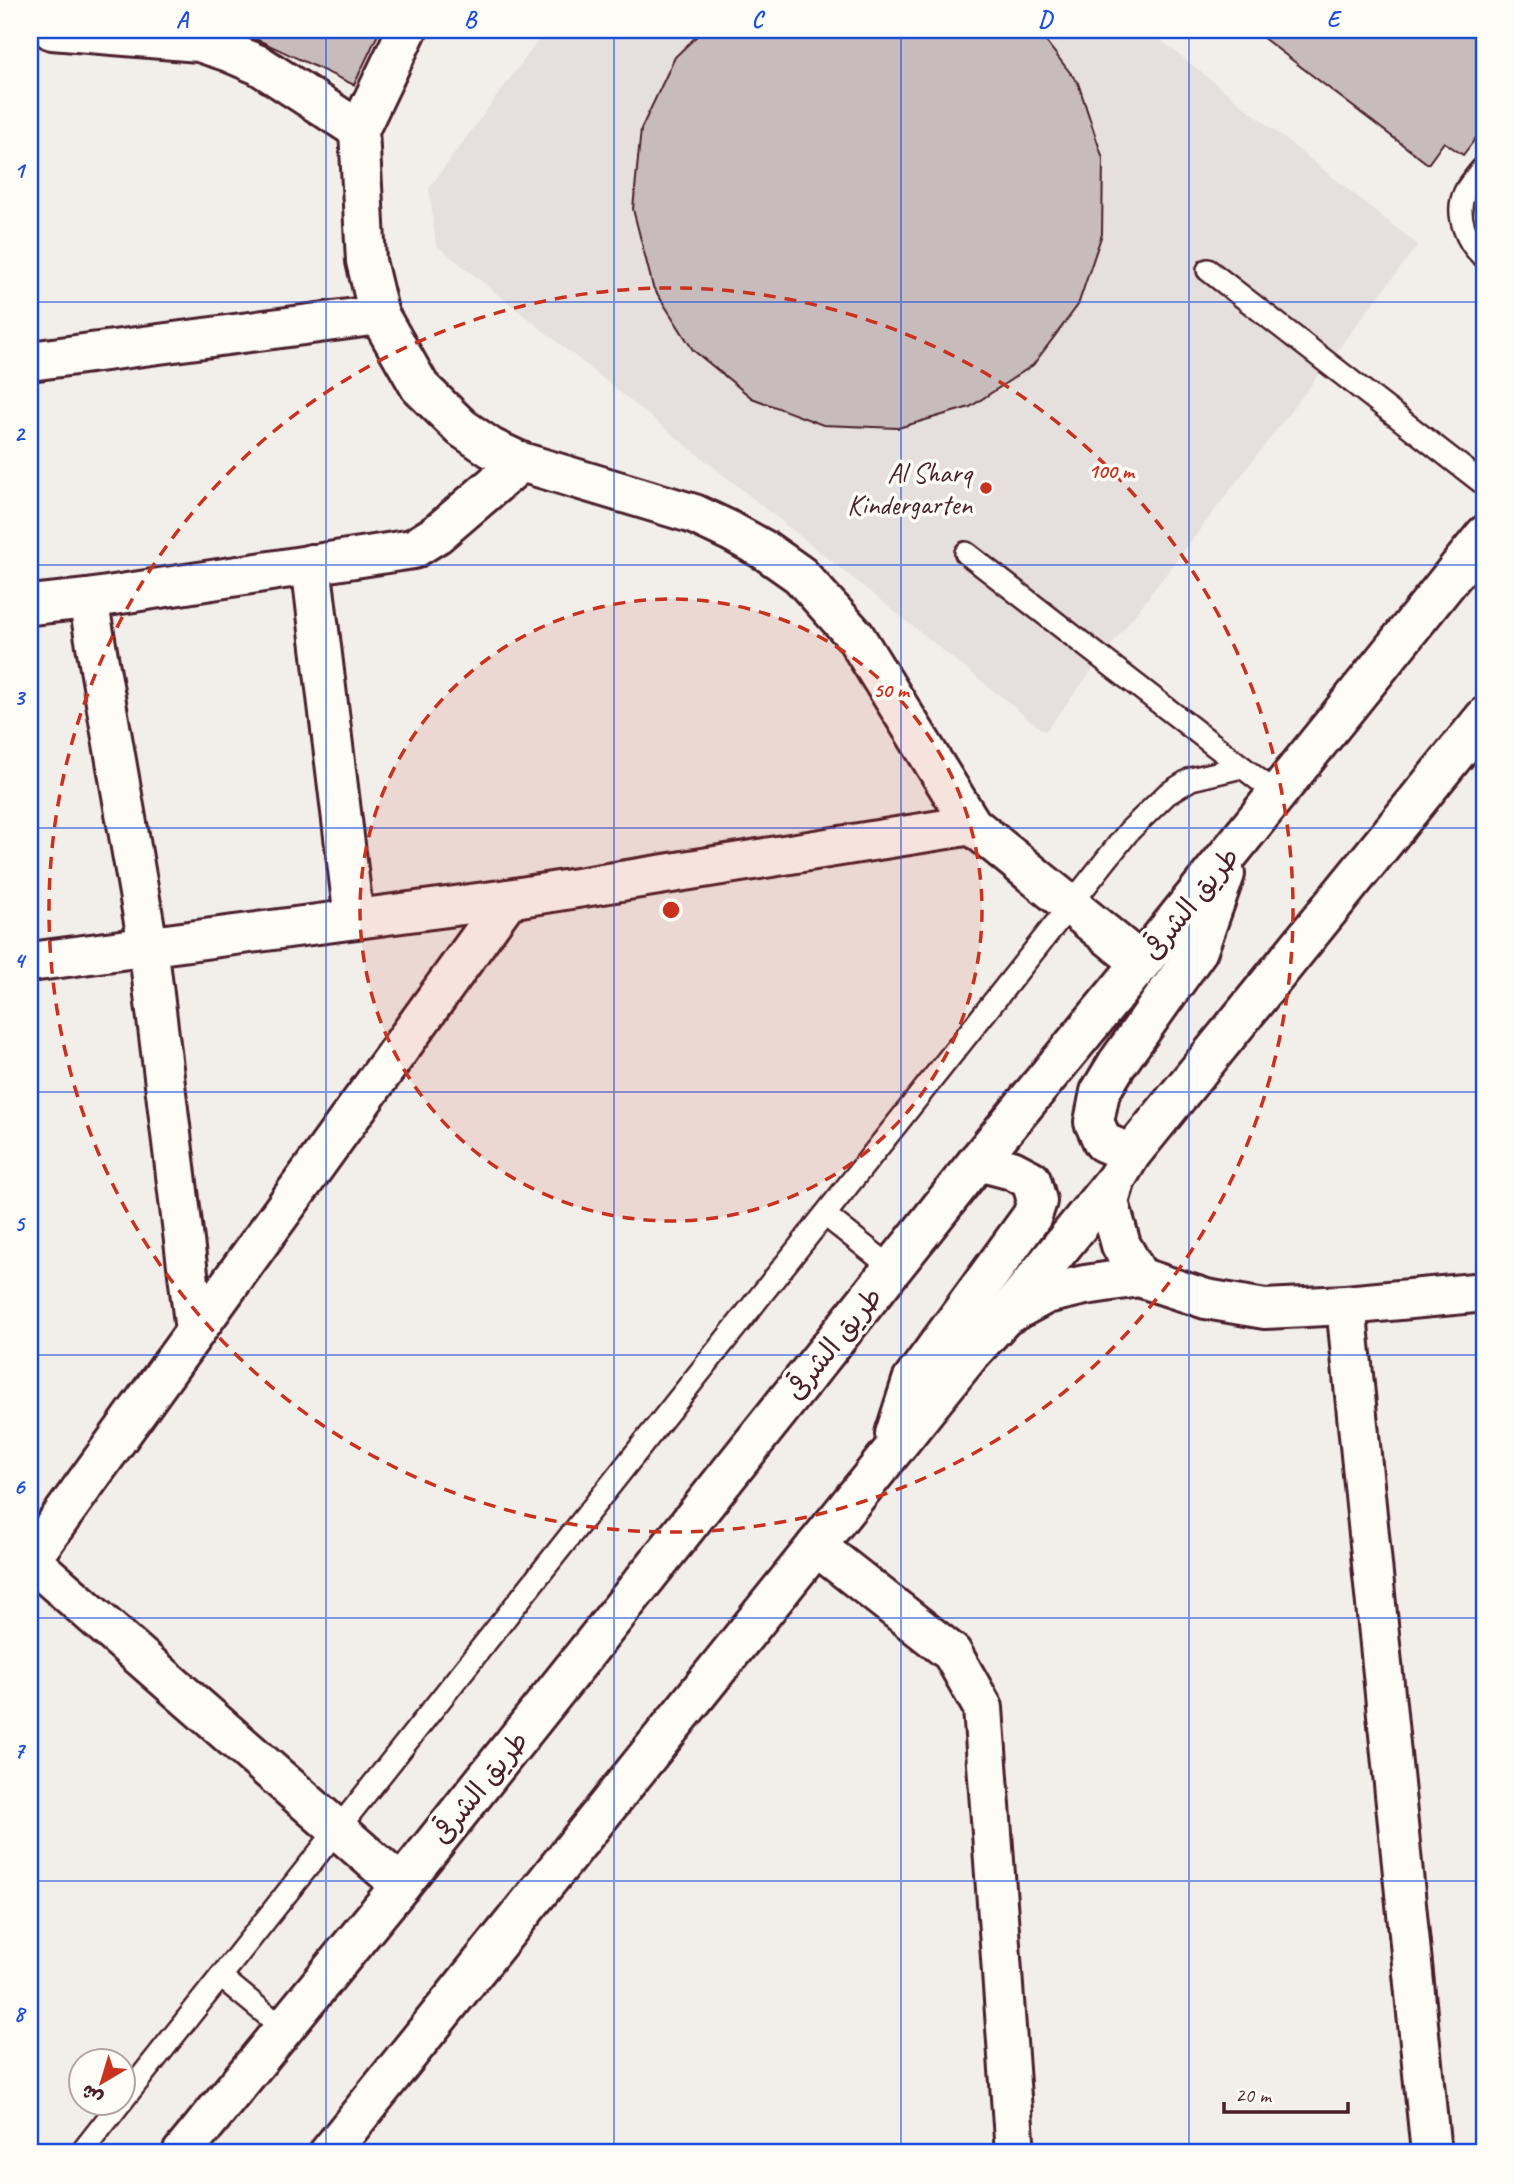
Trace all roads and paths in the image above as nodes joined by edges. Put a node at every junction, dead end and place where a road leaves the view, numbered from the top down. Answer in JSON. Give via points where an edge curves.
{"nodes":[{"id":1,"x":52,"y":30,"type":"edge"},
{"id":2,"x":407,"y":30,"type":"edge"},
{"id":3,"x":359,"y":130,"type":"junction"},
{"id":4,"x":1485,"y":165,"type":"edge"},
{"id":5,"x":1485,"y":258,"type":"edge"},
{"id":6,"x":1208,"y":270,"type":"dead end"},
{"id":7,"x":379,"y":316,"type":"junction"},
{"id":8,"x":30,"y":361,"type":"edge"},
{"id":9,"x":521,"y":462,"type":"junction"},
{"id":10,"x":1485,"y":485,"type":"edge"},
{"id":11,"x":1485,"y":535,"type":"edge"},
{"id":12,"x":966,"y":553,"type":"dead end"},
{"id":13,"x":311,"y":564,"type":"junction"},
{"id":14,"x":88,"y":599,"type":"junction"},
{"id":15,"x":30,"y":605,"type":"edge"},
{"id":16,"x":1485,"y":717,"type":"edge"},
{"id":17,"x":1242,"y":767,"type":"junction"},
{"id":18,"x":1277,"y":794,"type":"junction"},
{"id":19,"x":972,"y":825,"type":"junction"},
{"id":20,"x":1235,"y":846,"type":"junction"},
{"id":21,"x":508,"y":899,"type":"junction"},
{"id":22,"x":1070,"y":905,"type":"junction"},
{"id":23,"x":354,"y":919,"type":"junction"},
{"id":24,"x":148,"y":945,"type":"junction"},
{"id":25,"x":30,"y":962,"type":"edge"},
{"id":26,"x":1141,"y":963,"type":"junction"},
{"id":27,"x":978,"y":1161,"type":"junction"},
{"id":28,"x":1124,"y":1167,"type":"junction"},
{"id":29,"x":825,"y":1216,"type":"junction"},
{"id":30,"x":892,"y":1268,"type":"junction"},
{"id":31,"x":1139,"y":1277,"type":"junction"},
{"id":32,"x":1485,"y":1292,"type":"edge"},
{"id":33,"x":1346,"y":1305,"type":"junction"},
{"id":34,"x":1005,"y":1316,"type":"junction"},
{"id":35,"x":195,"y":1331,"type":"junction"},
{"id":36,"x":888,"y":1457,"type":"junction"},
{"id":37,"x":816,"y":1546,"type":"junction"},
{"id":38,"x":30,"y":1560,"type":"edge"},
{"id":39,"x":337,"y":1829,"type":"junction"},
{"id":40,"x":401,"y":1885,"type":"junction"},
{"id":41,"x":221,"y":1978,"type":"junction"},
{"id":42,"x":284,"y":2029,"type":"junction"},
{"id":43,"x":136,"y":2084,"type":"edge"},
{"id":44,"x":111,"y":2116,"type":"edge"},
{"id":45,"x":81,"y":2153,"type":"edge"},
{"id":46,"x":182,"y":2153,"type":"edge"},
{"id":47,"x":328,"y":2153,"type":"edge"},
{"id":48,"x":1015,"y":2153,"type":"edge"},
{"id":49,"x":1431,"y":2153,"type":"edge"}],
"edges":[{"from":1,"to":3,"type":"street","via":[[199,42],[259,65]]},
{"from":2,"to":3,"type":"street"},
{"from":3,"to":7,"type":"street","via":[[366,261]]},
{"from":4,"to":5,"type":"lane","via":[[1464,193],[1461,214],[1465,231]]},
{"from":6,"to":10,"type":"lane"},
{"from":7,"to":8,"type":"street"},
{"from":7,"to":9,"type":"street","via":[[420,387],[463,428]]},
{"from":9,"to":13,"type":"street","via":[[413,549]]},
{"from":9,"to":19,"type":"street","via":[[694,514],[766,551],[800,575],[855,636]]},
{"from":11,"to":18,"type":"street","name":"طريق الشرقى"},
{"from":12,"to":17,"type":"lane"},
{"from":13,"to":14,"type":"street"},
{"from":13,"to":23,"type":"street"},
{"from":14,"to":15,"type":"street"},
{"from":14,"to":24,"type":"street"},
{"from":16,"to":28,"type":"street"},
{"from":17,"to":18,"type":"lane"},
{"from":17,"to":22,"type":"lane","via":[[1191,779],[1167,794],[1129,831]]},
{"from":18,"to":20,"type":"street","name":"طريق الشرقى"},
{"from":19,"to":21,"type":"street"},
{"from":19,"to":22,"type":"street"},
{"from":20,"to":26,"type":"street","name":"طريق الشرقى"},
{"from":20,"to":28,"type":"street","via":[[1198,950],[1100,1092],[1094,1122],[1103,1142]]},
{"from":21,"to":23,"type":"street"},
{"from":21,"to":35,"type":"street"},
{"from":22,"to":26,"type":"street"},
{"from":22,"to":29,"type":"lane"},
{"from":23,"to":24,"type":"street"},
{"from":24,"to":25,"type":"street"},
{"from":24,"to":35,"type":"street"},
{"from":26,"to":27,"type":"street","name":"طريق الشرقى"},
{"from":27,"to":30,"type":"street","name":"طريق الشرقى"},
{"from":27,"to":36,"type":"street","via":[[1031,1180],[1037,1201],[1032,1216],[912,1381]]},
{"from":28,"to":31,"type":"street","via":[[1109,1202],[1121,1245]]},
{"from":28,"to":34,"type":"street"},
{"from":29,"to":30,"type":"lane"},
{"from":29,"to":39,"type":"lane"},
{"from":30,"to":40,"type":"street","name":"طريق الشرقى"},
{"from":31,"to":33,"type":"street","via":[[1206,1298],[1265,1309]]},
{"from":31,"to":34,"type":"street","via":[[1046,1294]]},
{"from":32,"to":33,"type":"street"},
{"from":33,"to":49,"type":"street"},
{"from":34,"to":36,"type":"street"},
{"from":35,"to":38,"type":"street"},
{"from":36,"to":37,"type":"street"},
{"from":37,"to":47,"type":"street"},
{"from":37,"to":48,"type":"street","via":[[952,1653],[983,1707]]},
{"from":38,"to":39,"type":"street"},
{"from":39,"to":40,"type":"street"},
{"from":39,"to":41,"type":"lane"},
{"from":40,"to":42,"type":"street","name":"طريق الشرقى"},
{"from":41,"to":42,"type":"lane"},
{"from":41,"to":43,"type":"lane"},
{"from":42,"to":46,"type":"street","name":"طريق الشرقى"},
{"from":44,"to":45,"type":"lane"}]}
